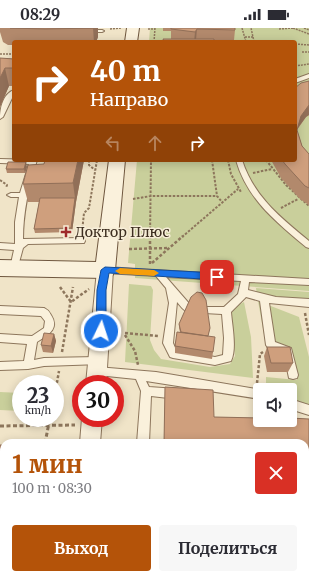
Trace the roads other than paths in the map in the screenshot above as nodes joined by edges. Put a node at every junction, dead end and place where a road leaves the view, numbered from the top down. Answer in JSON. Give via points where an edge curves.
{"nodes":[{"id":1,"x":133,"y":28,"type":"edge"},
{"id":2,"x":80,"y":31,"type":"dead end"},
{"id":3,"x":102,"y":31,"type":"dead end"},
{"id":4,"x":131,"y":40,"type":"edge"},
{"id":5,"x":309,"y":76,"type":"edge"},
{"id":6,"x":297,"y":79,"type":"edge"},
{"id":7,"x":12,"y":93,"type":"edge"},
{"id":8,"x":0,"y":117,"type":"edge"},
{"id":9,"x":0,"y":161,"type":"edge"},
{"id":10,"x":12,"y":161,"type":"edge"},
{"id":11,"x":33,"y":162,"type":"edge"},
{"id":12,"x":117,"y":162,"type":"edge"},
{"id":13,"x":240,"y":162,"type":"edge"},
{"id":14,"x":8,"y":192,"type":"road end"},
{"id":15,"x":23,"y":195,"type":"junction"},
{"id":16,"x":81,"y":241,"type":"road end"},
{"id":17,"x":309,"y":245,"type":"edge"},
{"id":18,"x":0,"y":246,"type":"edge"},
{"id":19,"x":18,"y":247,"type":"junction"},
{"id":20,"x":7,"y":268,"type":"edge"},
{"id":21,"x":105,"y":270,"type":"junction"},
{"id":22,"x":158,"y":273,"type":"junction"},
{"id":23,"x":246,"y":278,"type":"junction"},
{"id":24,"x":309,"y":282,"type":"edge"},
{"id":25,"x":170,"y":287,"type":"junction"},
{"id":26,"x":243,"y":292,"type":"junction"},
{"id":27,"x":264,"y":300,"type":"junction"},
{"id":28,"x":306,"y":303,"type":"edge"},
{"id":29,"x":188,"y":308,"type":"edge"},
{"id":30,"x":0,"y":310,"type":"edge"},
{"id":31,"x":207,"y":310,"type":"edge"},
{"id":32,"x":226,"y":311,"type":"junction"},
{"id":33,"x":0,"y":338,"type":"edge"},
{"id":34,"x":33,"y":340,"type":"junction"},
{"id":35,"x":28,"y":365,"type":"junction"},
{"id":36,"x":0,"y":366,"type":"edge"},
{"id":37,"x":97,"y":372,"type":"edge"},
{"id":38,"x":139,"y":375,"type":"junction"},
{"id":39,"x":293,"y":375,"type":"dead end"},
{"id":40,"x":146,"y":391,"type":"junction"},
{"id":41,"x":253,"y":392,"type":"edge"},
{"id":42,"x":189,"y":395,"type":"edge"},
{"id":43,"x":297,"y":406,"type":"edge"},
{"id":44,"x":309,"y":410,"type":"edge"},
{"id":45,"x":143,"y":439,"type":"edge"}],
"edges":[{"from":1,"to":4,"type":"main road"},
{"from":2,"to":3,"type":"lane"},
{"from":5,"to":6,"type":"lane"},
{"from":7,"to":8,"type":"lane"},
{"from":9,"to":10,"type":"lane"},
{"from":11,"to":15,"type":"lane"},
{"from":12,"to":21,"type":"main road"},
{"from":13,"to":17,"type":"lane","via":[[246,182],[260,200]]},
{"from":14,"to":15,"type":"lane"},
{"from":15,"to":19,"type":"lane"},
{"from":16,"to":19,"type":"lane","via":[[26,241]]},
{"from":18,"to":19,"type":"lane"},
{"from":19,"to":20,"type":"lane"},
{"from":20,"to":21,"type":"main road"},
{"from":21,"to":22,"type":"lane"},
{"from":21,"to":37,"type":"street"},
{"from":22,"to":23,"type":"lane"},
{"from":22,"to":25,"type":"lane"},
{"from":23,"to":24,"type":"lane"},
{"from":23,"to":26,"type":"lane"},
{"from":25,"to":29,"type":"lane"},
{"from":25,"to":32,"type":"lane","via":[[173,303],[168,343],[173,354],[215,361],[228,358]]},
{"from":26,"to":27,"type":"lane"},
{"from":26,"to":32,"type":"lane"},
{"from":27,"to":28,"type":"lane"},
{"from":27,"to":39,"type":"lane","via":[[271,345],[288,351]]},
{"from":30,"to":34,"type":"lane","via":[[44,312],[50,322],[48,330]]},
{"from":31,"to":32,"type":"lane"},
{"from":33,"to":34,"type":"lane"},
{"from":34,"to":35,"type":"lane"},
{"from":35,"to":36,"type":"lane"},
{"from":35,"to":37,"type":"lane","via":[[60,362]]},
{"from":37,"to":38,"type":"lane"},
{"from":38,"to":40,"type":"lane"},
{"from":38,"to":41,"type":"lane"},
{"from":40,"to":42,"type":"lane"},
{"from":40,"to":45,"type":"lane"},
{"from":43,"to":44,"type":"lane"}]}
